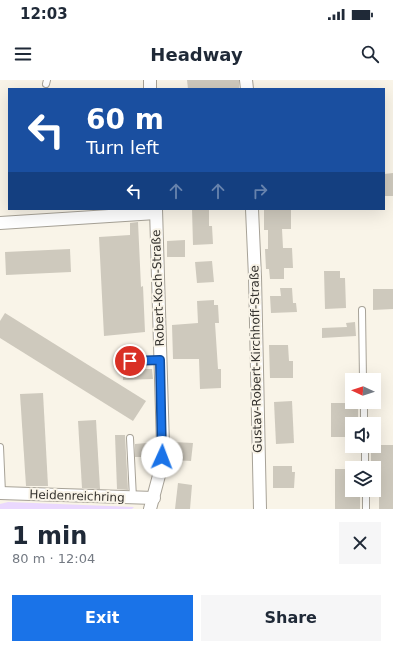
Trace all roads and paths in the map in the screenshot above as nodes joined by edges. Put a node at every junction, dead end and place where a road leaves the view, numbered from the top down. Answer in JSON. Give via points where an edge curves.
{"nodes":[{"id":1,"x":252,"y":210,"type":"edge"},
{"id":2,"x":156,"y":211,"type":"edge"},
{"id":3,"x":0,"y":223,"type":"edge"},
{"id":4,"x":362,"y":310,"type":"dead end"},
{"id":5,"x":160,"y":360,"type":"junction"},
{"id":6,"x":120,"y":361,"type":"dead end"},
{"id":7,"x":363,"y":373,"type":"edge"},
{"id":8,"x":130,"y":438,"type":"dead end"},
{"id":9,"x":0,"y":447,"type":"edge"},
{"id":10,"x":1,"y":493,"type":"edge"},
{"id":11,"x":366,"y":497,"type":"edge"},
{"id":12,"x":133,"y":498,"type":"junction"},
{"id":13,"x":152,"y":504,"type":"edge"},
{"id":14,"x":260,"y":509,"type":"edge"},
{"id":15,"x":366,"y":509,"type":"edge"}],
"edges":[{"from":1,"to":14,"type":"street","name":"Gustav-Robert-Kirchhoff-Straße"},
{"from":2,"to":3,"type":"street"},
{"from":2,"to":5,"type":"street","name":"Robert-Koch-Straße"},
{"from":4,"to":7,"type":"lane"},
{"from":5,"to":6,"type":"lane"},
{"from":5,"to":13,"type":"street","name":"Robert-Koch-Straße","via":[[163,446],[161,468]]},
{"from":8,"to":12,"type":"lane"},
{"from":9,"to":10,"type":"lane"},
{"from":10,"to":12,"type":"street","name":"Heidenreichring"},
{"from":11,"to":15,"type":"lane"},
{"from":12,"to":13,"type":"street","name":"Heidenreichring"}]}
